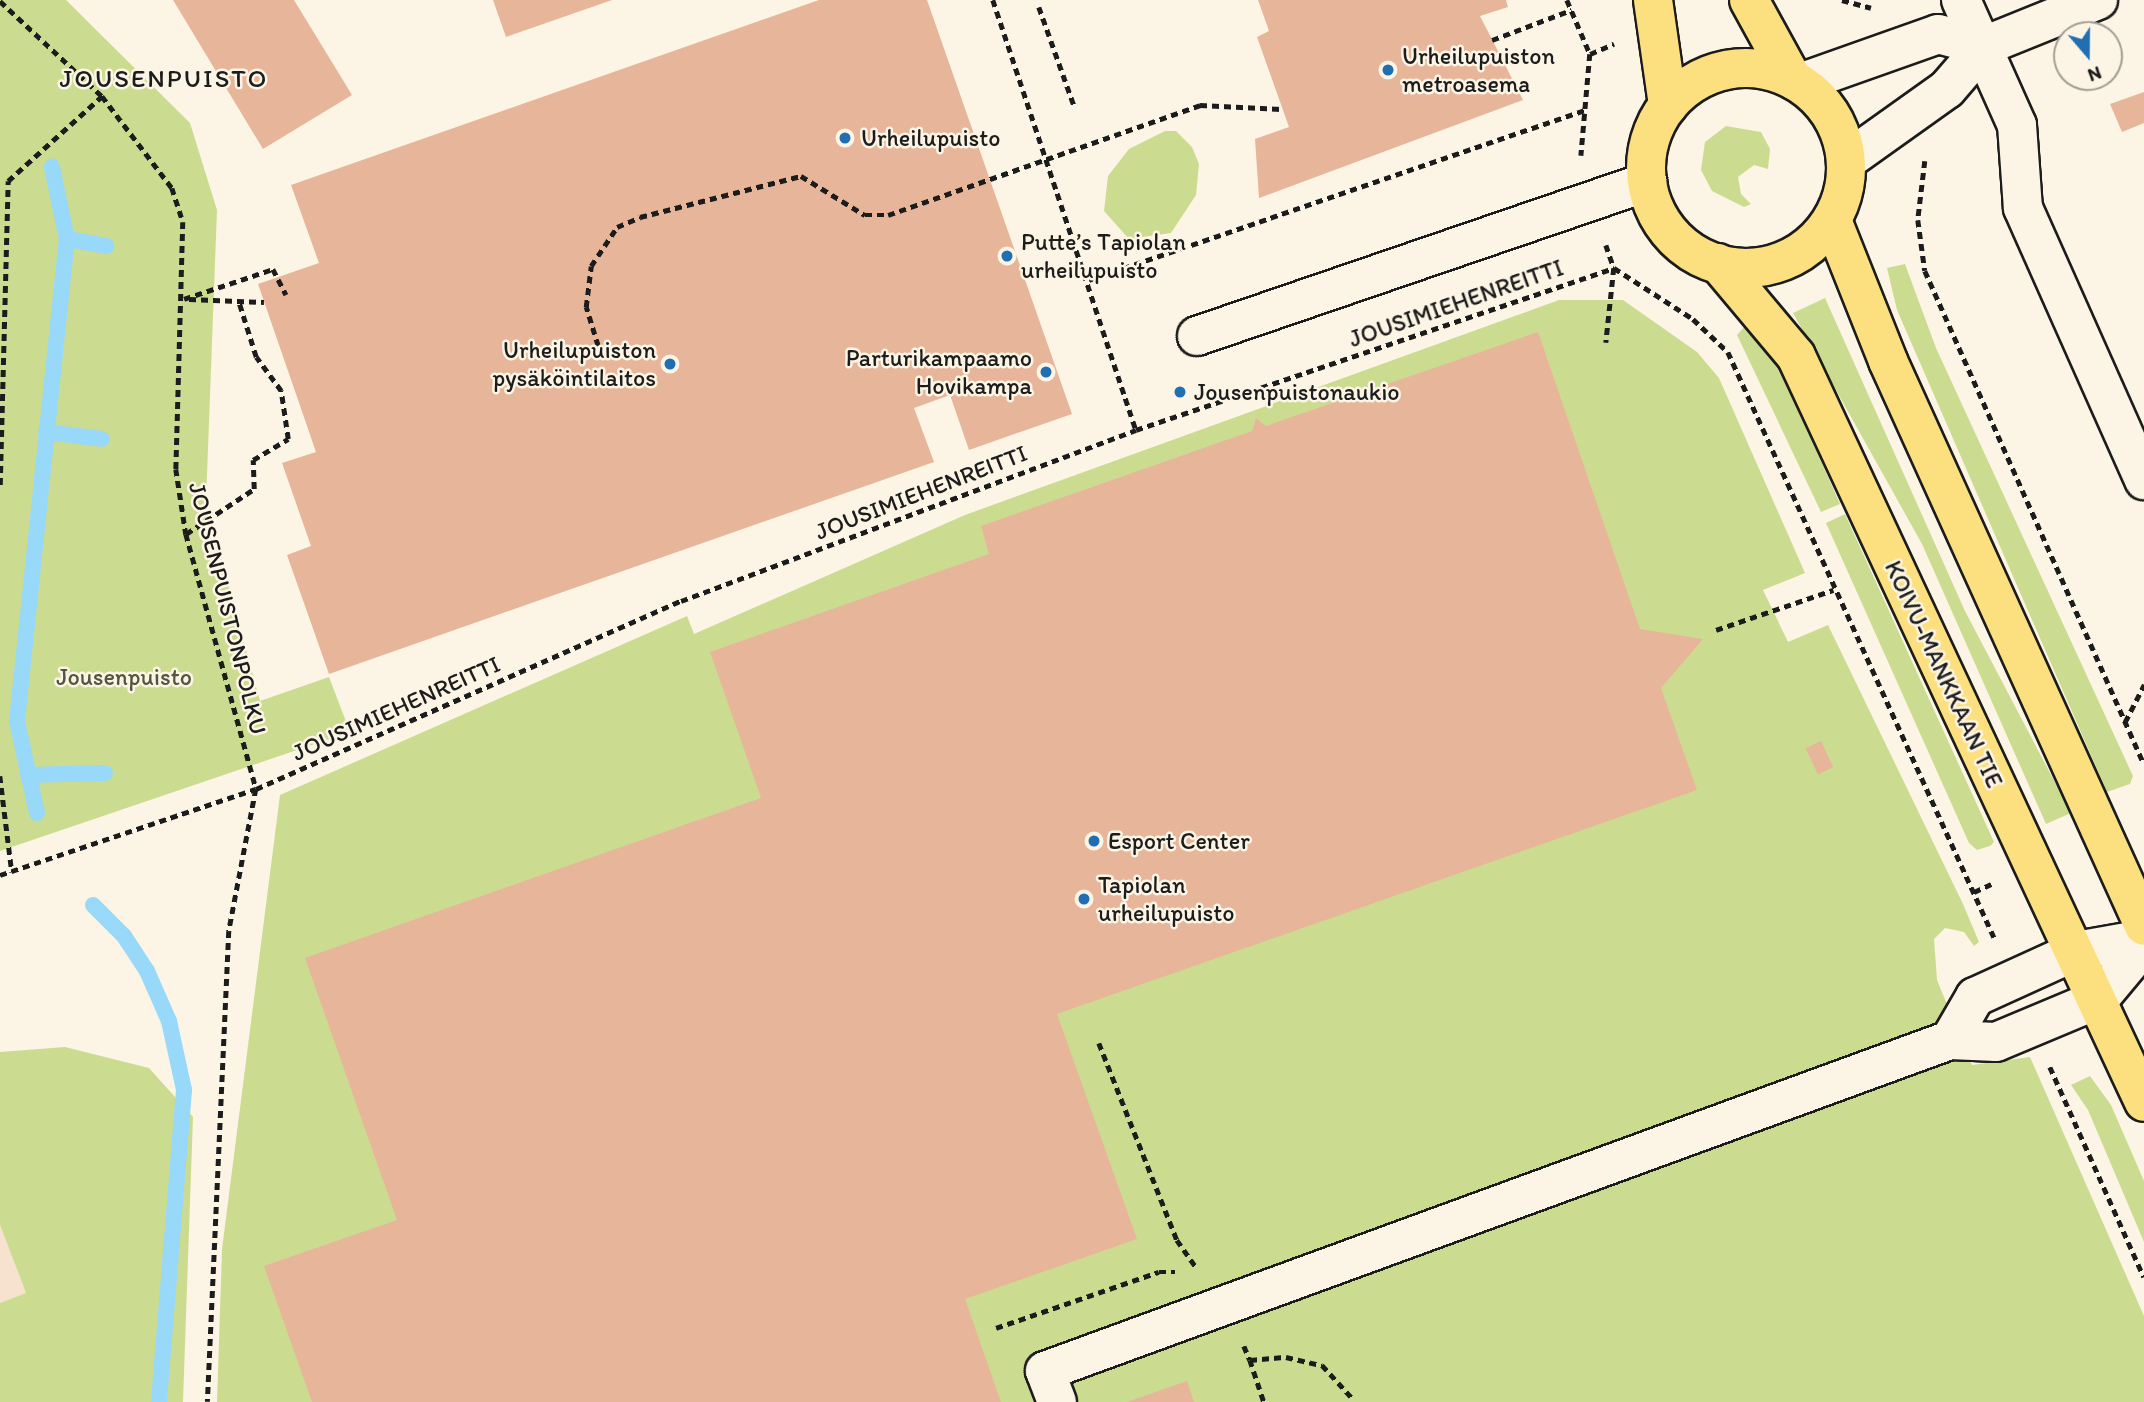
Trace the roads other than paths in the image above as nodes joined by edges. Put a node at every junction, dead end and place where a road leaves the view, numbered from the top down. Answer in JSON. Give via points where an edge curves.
{"nodes":[{"id":1,"x":1653,"y":0,"type":"edge"},
{"id":2,"x":1749,"y":0,"type":"edge"},
{"id":3,"x":1961,"y":0,"type":"edge"},
{"id":4,"x":2098,"y":0,"type":"edge"},
{"id":5,"x":1984,"y":46,"type":"junction"},
{"id":6,"x":1797,"y":81,"type":"junction"},
{"id":7,"x":1668,"y":106,"type":"junction"},
{"id":8,"x":1846,"y":161,"type":"junction"},
{"id":9,"x":1647,"y":182,"type":"junction"},
{"id":10,"x":1832,"y":220,"type":"junction"},
{"id":11,"x":1718,"y":263,"type":"junction"},
{"id":12,"x":1197,"y":336,"type":"dead end"},
{"id":13,"x":2144,"y":480,"type":"edge"},
{"id":14,"x":2144,"y":926,"type":"edge"},
{"id":15,"x":2144,"y":939,"type":"edge"},
{"id":16,"x":2144,"y":945,"type":"edge"},
{"id":17,"x":2076,"y":951,"type":"junction"},
{"id":18,"x":2099,"y":999,"type":"junction"},
{"id":19,"x":1950,"y":1040,"type":"junction"},
{"id":20,"x":2144,"y":1102,"type":"edge"},
{"id":21,"x":1056,"y":1402,"type":"edge"}],
"edges":[{"from":1,"to":7,"type":"main road"},
{"from":2,"to":6,"type":"main road"},
{"from":3,"to":5,"type":"street"},
{"from":4,"to":5,"type":"street"},
{"from":5,"to":6,"type":"street","via":[[1938,34]]},
{"from":5,"to":8,"type":"street","via":[[1947,89]]},
{"from":5,"to":13,"type":"street","via":[[2017,125],[2023,208]]},
{"from":6,"to":7,"type":"main road","via":[[1760,69],[1726,70],[1684,89]]},
{"from":6,"to":8,"type":"main road","via":[[1832,116]]},
{"from":7,"to":9,"type":"main road","via":[[1650,142]]},
{"from":8,"to":10,"type":"main road","via":[[1844,192]]},
{"from":9,"to":11,"type":"main road","via":[[1671,233]]},
{"from":9,"to":12,"type":"street"},
{"from":10,"to":11,"type":"main road","via":[[1782,262]]},
{"from":10,"to":14,"type":"main road","via":[[1888,361]]},
{"from":11,"to":17,"type":"main road","name":"KOIVU-MANKKAAN TIE","via":[[1796,356]]},
{"from":15,"to":17,"type":"street"},
{"from":16,"to":18,"type":"street"},
{"from":17,"to":18,"type":"main road","name":"KOIVU-MANKKAAN TIE"},
{"from":17,"to":19,"type":"street","via":[[1975,997]]},
{"from":18,"to":19,"type":"street","via":[[1996,1042]]},
{"from":18,"to":20,"type":"main road","name":"KOIVU-MANKKAAN TIE"},
{"from":19,"to":21,"type":"street","via":[[1045,1371]]}]}
